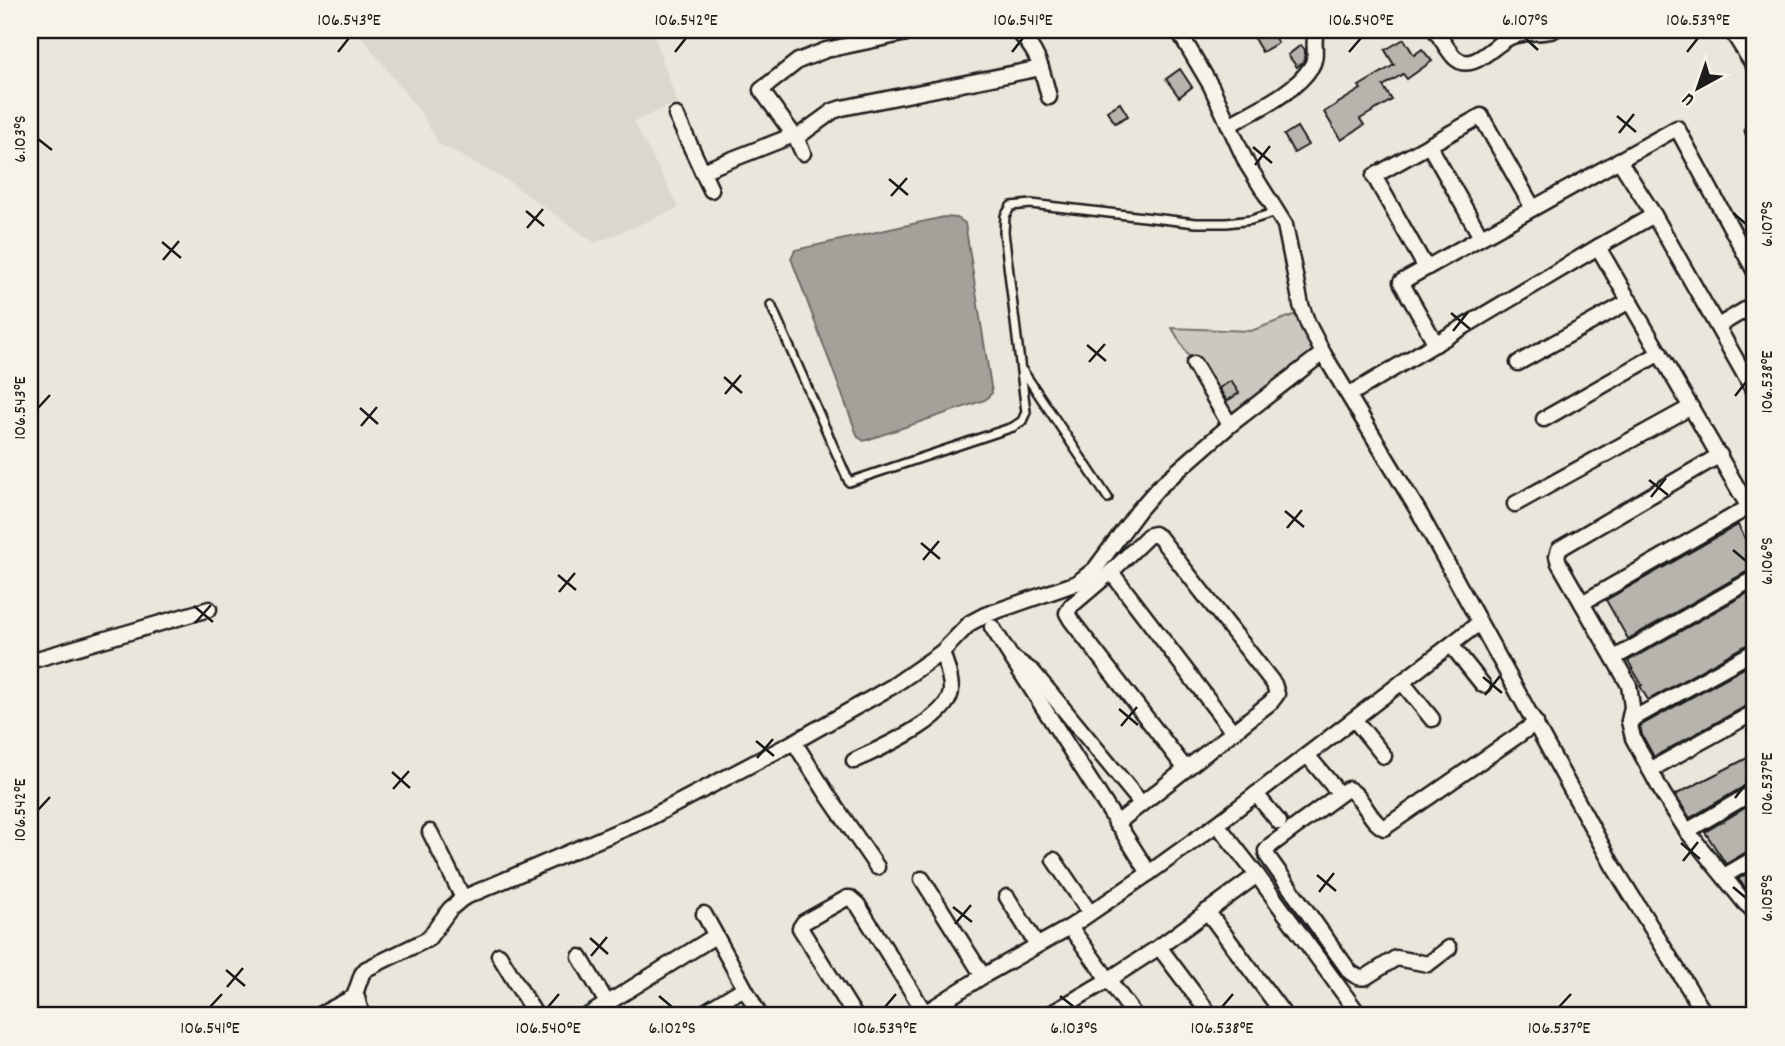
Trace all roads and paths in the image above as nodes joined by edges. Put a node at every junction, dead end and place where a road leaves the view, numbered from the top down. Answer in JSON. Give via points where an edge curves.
{"nodes":[{"id":1,"x":920,"y":30,"type":"edge"},
{"id":2,"x":1016,"y":30,"type":"edge"},
{"id":3,"x":1178,"y":30,"type":"edge"},
{"id":4,"x":1317,"y":30,"type":"edge"},
{"id":5,"x":1435,"y":30,"type":"edge"},
{"id":6,"x":1554,"y":30,"type":"edge"},
{"id":7,"x":1731,"y":30,"type":"edge"},
{"id":8,"x":1754,"y":66,"type":"edge"},
{"id":9,"x":1041,"y":68,"type":"junction"},
{"id":10,"x":1049,"y":97,"type":"dead end"},
{"id":11,"x":676,"y":115,"type":"dead end"},
{"id":12,"x":1229,"y":125,"type":"junction"},
{"id":13,"x":795,"y":137,"type":"junction"},
{"id":14,"x":1429,"y":145,"type":"junction"},
{"id":15,"x":803,"y":153,"type":"dead end"},
{"id":16,"x":1619,"y":160,"type":"junction"},
{"id":17,"x":702,"y":171,"type":"junction"},
{"id":18,"x":711,"y":190,"type":"dead end"},
{"id":19,"x":1533,"y":208,"type":"junction"},
{"id":20,"x":1277,"y":212,"type":"junction"},
{"id":21,"x":1654,"y":215,"type":"junction"},
{"id":22,"x":1481,"y":237,"type":"junction"},
{"id":23,"x":1598,"y":247,"type":"junction"},
{"id":24,"x":1426,"y":268,"type":"junction"},
{"id":25,"x":1755,"y":272,"type":"edge"},
{"id":26,"x":1630,"y":301,"type":"junction"},
{"id":27,"x":1755,"y":304,"type":"edge"},
{"id":28,"x":771,"y":305,"type":"dead end"},
{"id":29,"x":1718,"y":326,"type":"junction"},
{"id":30,"x":1436,"y":344,"type":"junction"},
{"id":31,"x":1323,"y":353,"type":"junction"},
{"id":32,"x":1660,"y":353,"type":"junction"},
{"id":33,"x":1518,"y":362,"type":"dead end"},
{"id":34,"x":1194,"y":364,"type":"dead end"},
{"id":35,"x":1021,"y":368,"type":"junction"},
{"id":36,"x":1751,"y":376,"type":"edge"},
{"id":37,"x":1755,"y":393,"type":"edge"},
{"id":38,"x":1349,"y":395,"type":"junction"},
{"id":39,"x":1690,"y":407,"type":"junction"},
{"id":40,"x":1544,"y":419,"type":"dead end"},
{"id":41,"x":1230,"y":425,"type":"junction"},
{"id":42,"x":1720,"y":456,"type":"junction"},
{"id":43,"x":1108,"y":498,"type":"dead end"},
{"id":44,"x":1515,"y":504,"type":"dead end"},
{"id":45,"x":1752,"y":512,"type":"edge"},
{"id":46,"x":1111,"y":572,"type":"junction"},
{"id":47,"x":1755,"y":578,"type":"edge"},
{"id":48,"x":1583,"y":603,"type":"junction"},
{"id":49,"x":209,"y":609,"type":"dead end"},
{"id":50,"x":1479,"y":623,"type":"junction"},
{"id":51,"x":992,"y":627,"type":"dead end"},
{"id":52,"x":1451,"y":645,"type":"junction"},
{"id":53,"x":1755,"y":651,"type":"edge"},
{"id":54,"x":942,"y":652,"type":"junction"},
{"id":55,"x":1009,"y":656,"type":"junction"},
{"id":56,"x":1614,"y":658,"type":"junction"},
{"id":57,"x":30,"y":661,"type":"edge"},
{"id":58,"x":1402,"y":682,"type":"junction"},
{"id":59,"x":1483,"y":685,"type":"dead end"},
{"id":60,"x":1755,"y":712,"type":"edge"},
{"id":61,"x":1354,"y":719,"type":"junction"},
{"id":62,"x":1432,"y":719,"type":"dead end"},
{"id":63,"x":1629,"y":721,"type":"junction"},
{"id":64,"x":1536,"y":723,"type":"junction"},
{"id":65,"x":1233,"y":732,"type":"junction"},
{"id":66,"x":793,"y":743,"type":"junction"},
{"id":67,"x":1307,"y":755,"type":"junction"},
{"id":68,"x":1384,"y":756,"type":"dead end"},
{"id":69,"x":854,"y":761,"type":"dead end"},
{"id":70,"x":1185,"y":768,"type":"junction"},
{"id":71,"x":1650,"y":770,"type":"junction"},
{"id":72,"x":1333,"y":786,"type":"dead end"},
{"id":73,"x":1755,"y":791,"type":"edge"},
{"id":74,"x":1256,"y":794,"type":"junction"},
{"id":75,"x":1141,"y":803,"type":"junction"},
{"id":76,"x":1279,"y":822,"type":"dead end"},
{"id":77,"x":1116,"y":824,"type":"junction"},
{"id":78,"x":1217,"y":824,"type":"junction"},
{"id":79,"x":1687,"y":831,"type":"junction"},
{"id":80,"x":429,"y":832,"type":"dead end"},
{"id":81,"x":1755,"y":858,"type":"edge"},
{"id":82,"x":1055,"y":860,"type":"dead end"},
{"id":83,"x":877,"y":867,"type":"dead end"},
{"id":84,"x":1149,"y":873,"type":"junction"},
{"id":85,"x":1257,"y":875,"type":"junction"},
{"id":86,"x":1724,"y":876,"type":"junction"},
{"id":87,"x":922,"y":879,"type":"dead end"},
{"id":88,"x":1007,"y":897,"type":"dead end"},
{"id":89,"x":463,"y":898,"type":"junction"},
{"id":90,"x":1207,"y":911,"type":"junction"},
{"id":91,"x":1755,"y":912,"type":"edge"},
{"id":92,"x":1090,"y":913,"type":"junction"},
{"id":93,"x":704,"y":914,"type":"dead end"},
{"id":94,"x":1070,"y":927,"type":"junction"},
{"id":95,"x":715,"y":936,"type":"junction"},
{"id":96,"x":1037,"y":945,"type":"junction"},
{"id":97,"x":1159,"y":947,"type":"junction"},
{"id":98,"x":1449,"y":948,"type":"dead end"},
{"id":99,"x":499,"y":955,"type":"dead end"},
{"id":100,"x":580,"y":957,"type":"dead end"},
{"id":101,"x":983,"y":976,"type":"junction"},
{"id":102,"x":1108,"y":980,"type":"junction"},
{"id":103,"x":744,"y":988,"type":"junction"},
{"id":104,"x":356,"y":994,"type":"junction"},
{"id":105,"x":946,"y":1000,"type":"junction"},
{"id":106,"x":607,"y":1003,"type":"junction"},
{"id":107,"x":923,"y":1015,"type":"edge"},
{"id":108,"x":1052,"y":1015,"type":"edge"},
{"id":109,"x":318,"y":1016,"type":"edge"},
{"id":110,"x":362,"y":1016,"type":"edge"},
{"id":111,"x":537,"y":1016,"type":"edge"},
{"id":112,"x":587,"y":1016,"type":"edge"},
{"id":113,"x":698,"y":1016,"type":"edge"},
{"id":114,"x":760,"y":1016,"type":"edge"},
{"id":115,"x":855,"y":1016,"type":"edge"},
{"id":116,"x":957,"y":1016,"type":"edge"},
{"id":117,"x":1135,"y":1016,"type":"edge"},
{"id":118,"x":1211,"y":1016,"type":"edge"},
{"id":119,"x":1285,"y":1016,"type":"edge"},
{"id":120,"x":1360,"y":1016,"type":"edge"},
{"id":121,"x":1706,"y":1016,"type":"edge"}],
"edges":[{"from":1,"to":13,"type":"street","via":[[825,50],[797,61],[761,90]]},
{"from":2,"to":9,"type":"street","via":[[1035,50]]},
{"from":3,"to":12,"type":"street"},
{"from":4,"to":12,"type":"street","via":[[1311,67],[1297,83]]},
{"from":5,"to":6,"type":"street","via":[[1454,57],[1467,63],[1511,37]]},
{"from":7,"to":8,"type":"street"},
{"from":9,"to":10,"type":"street"},
{"from":9,"to":13,"type":"street","via":[[842,108]]},
{"from":11,"to":17,"type":"street"},
{"from":12,"to":20,"type":"street"},
{"from":13,"to":15,"type":"street"},
{"from":13,"to":17,"type":"street"},
{"from":14,"to":19,"type":"street","via":[[1481,116]]},
{"from":14,"to":22,"type":"street"},
{"from":14,"to":24,"type":"street","via":[[1374,176]]},
{"from":16,"to":19,"type":"street"},
{"from":16,"to":21,"type":"street"},
{"from":16,"to":25,"type":"street","via":[[1677,128]]},
{"from":17,"to":18,"type":"street"},
{"from":19,"to":22,"type":"street"},
{"from":20,"to":31,"type":"street","via":[[1285,225],[1301,305]]},
{"from":20,"to":35,"type":"lane","via":[[1227,223],[1196,223],[1031,204],[1011,206],[1004,232]]},
{"from":21,"to":23,"type":"street"},
{"from":21,"to":29,"type":"street"},
{"from":22,"to":24,"type":"street"},
{"from":23,"to":26,"type":"street"},
{"from":23,"to":30,"type":"street"},
{"from":24,"to":30,"type":"street","via":[[1401,282]]},
{"from":26,"to":32,"type":"street"},
{"from":26,"to":33,"type":"street"},
{"from":27,"to":29,"type":"street"},
{"from":28,"to":35,"type":"lane","via":[[849,482],[1013,427],[1026,412]]},
{"from":29,"to":36,"type":"street"},
{"from":30,"to":38,"type":"street"},
{"from":31,"to":38,"type":"street"},
{"from":31,"to":41,"type":"street"},
{"from":32,"to":39,"type":"street"},
{"from":32,"to":40,"type":"street"},
{"from":34,"to":41,"type":"street"},
{"from":35,"to":43,"type":"lane"},
{"from":36,"to":37,"type":"street"},
{"from":38,"to":50,"type":"street"},
{"from":39,"to":42,"type":"street"},
{"from":39,"to":44,"type":"street"},
{"from":41,"to":54,"type":"street","via":[[1157,488],[1095,569],[1077,583],[970,623]]},
{"from":42,"to":45,"type":"street"},
{"from":42,"to":48,"type":"street","via":[[1559,550],[1559,563]]},
{"from":45,"to":48,"type":"street"},
{"from":46,"to":65,"type":"street"},
{"from":46,"to":65,"type":"street","via":[[1148,536],[1160,538],[1275,684],[1277,694],[1270,702]]},
{"from":46,"to":70,"type":"street","via":[[1067,613]]},
{"from":47,"to":56,"type":"street"},
{"from":48,"to":56,"type":"street"},
{"from":49,"to":57,"type":"street"},
{"from":50,"to":52,"type":"street"},
{"from":50,"to":64,"type":"street"},
{"from":51,"to":55,"type":"street"},
{"from":52,"to":58,"type":"street"},
{"from":52,"to":59,"type":"street"},
{"from":53,"to":63,"type":"street"},
{"from":54,"to":66,"type":"street"},
{"from":54,"to":69,"type":"street","via":[[952,690],[948,702],[914,730]]},
{"from":55,"to":75,"type":"street","via":[[1034,672]]},
{"from":55,"to":77,"type":"street"},
{"from":56,"to":63,"type":"street","via":[[1629,685]]},
{"from":58,"to":61,"type":"street"},
{"from":58,"to":62,"type":"street"},
{"from":60,"to":71,"type":"street"},
{"from":61,"to":67,"type":"street"},
{"from":61,"to":68,"type":"street"},
{"from":63,"to":71,"type":"street"},
{"from":64,"to":98,"type":"street","via":[[1384,828],[1348,789],[1266,851],[1356,976],[1366,977],[1396,958],[1428,964]]},
{"from":64,"to":121,"type":"street","via":[[1612,864]]},
{"from":65,"to":70,"type":"street"},
{"from":66,"to":83,"type":"street"},
{"from":66,"to":89,"type":"street","via":[[647,819]]},
{"from":67,"to":72,"type":"street"},
{"from":67,"to":74,"type":"street"},
{"from":70,"to":75,"type":"street"},
{"from":71,"to":79,"type":"street"},
{"from":73,"to":79,"type":"street"},
{"from":74,"to":76,"type":"street"},
{"from":74,"to":78,"type":"street"},
{"from":75,"to":77,"type":"street"},
{"from":77,"to":84,"type":"street"},
{"from":78,"to":84,"type":"street"},
{"from":78,"to":85,"type":"street"},
{"from":79,"to":86,"type":"street"},
{"from":80,"to":89,"type":"street"},
{"from":81,"to":86,"type":"street"},
{"from":82,"to":92,"type":"street"},
{"from":84,"to":92,"type":"street"},
{"from":85,"to":90,"type":"street"},
{"from":85,"to":120,"type":"street"},
{"from":86,"to":91,"type":"street"},
{"from":87,"to":101,"type":"street"},
{"from":88,"to":96,"type":"street"},
{"from":89,"to":104,"type":"street","via":[[428,939],[366,969]]},
{"from":90,"to":97,"type":"street"},
{"from":90,"to":119,"type":"street"},
{"from":92,"to":94,"type":"street"},
{"from":93,"to":95,"type":"street"},
{"from":94,"to":96,"type":"street"},
{"from":94,"to":102,"type":"street"},
{"from":95,"to":103,"type":"street"},
{"from":95,"to":106,"type":"street"},
{"from":96,"to":101,"type":"street"},
{"from":97,"to":102,"type":"street"},
{"from":97,"to":118,"type":"street"},
{"from":99,"to":111,"type":"street"},
{"from":100,"to":106,"type":"street"},
{"from":101,"to":105,"type":"street"},
{"from":102,"to":108,"type":"street"},
{"from":102,"to":117,"type":"street"},
{"from":103,"to":113,"type":"street"},
{"from":103,"to":114,"type":"street"},
{"from":104,"to":109,"type":"street"},
{"from":104,"to":110,"type":"street"},
{"from":105,"to":107,"type":"street"},
{"from":105,"to":116,"type":"street"},
{"from":106,"to":112,"type":"street"},
{"from":107,"to":115,"type":"street","via":[[855,901],[847,898],[800,928]]}]}
